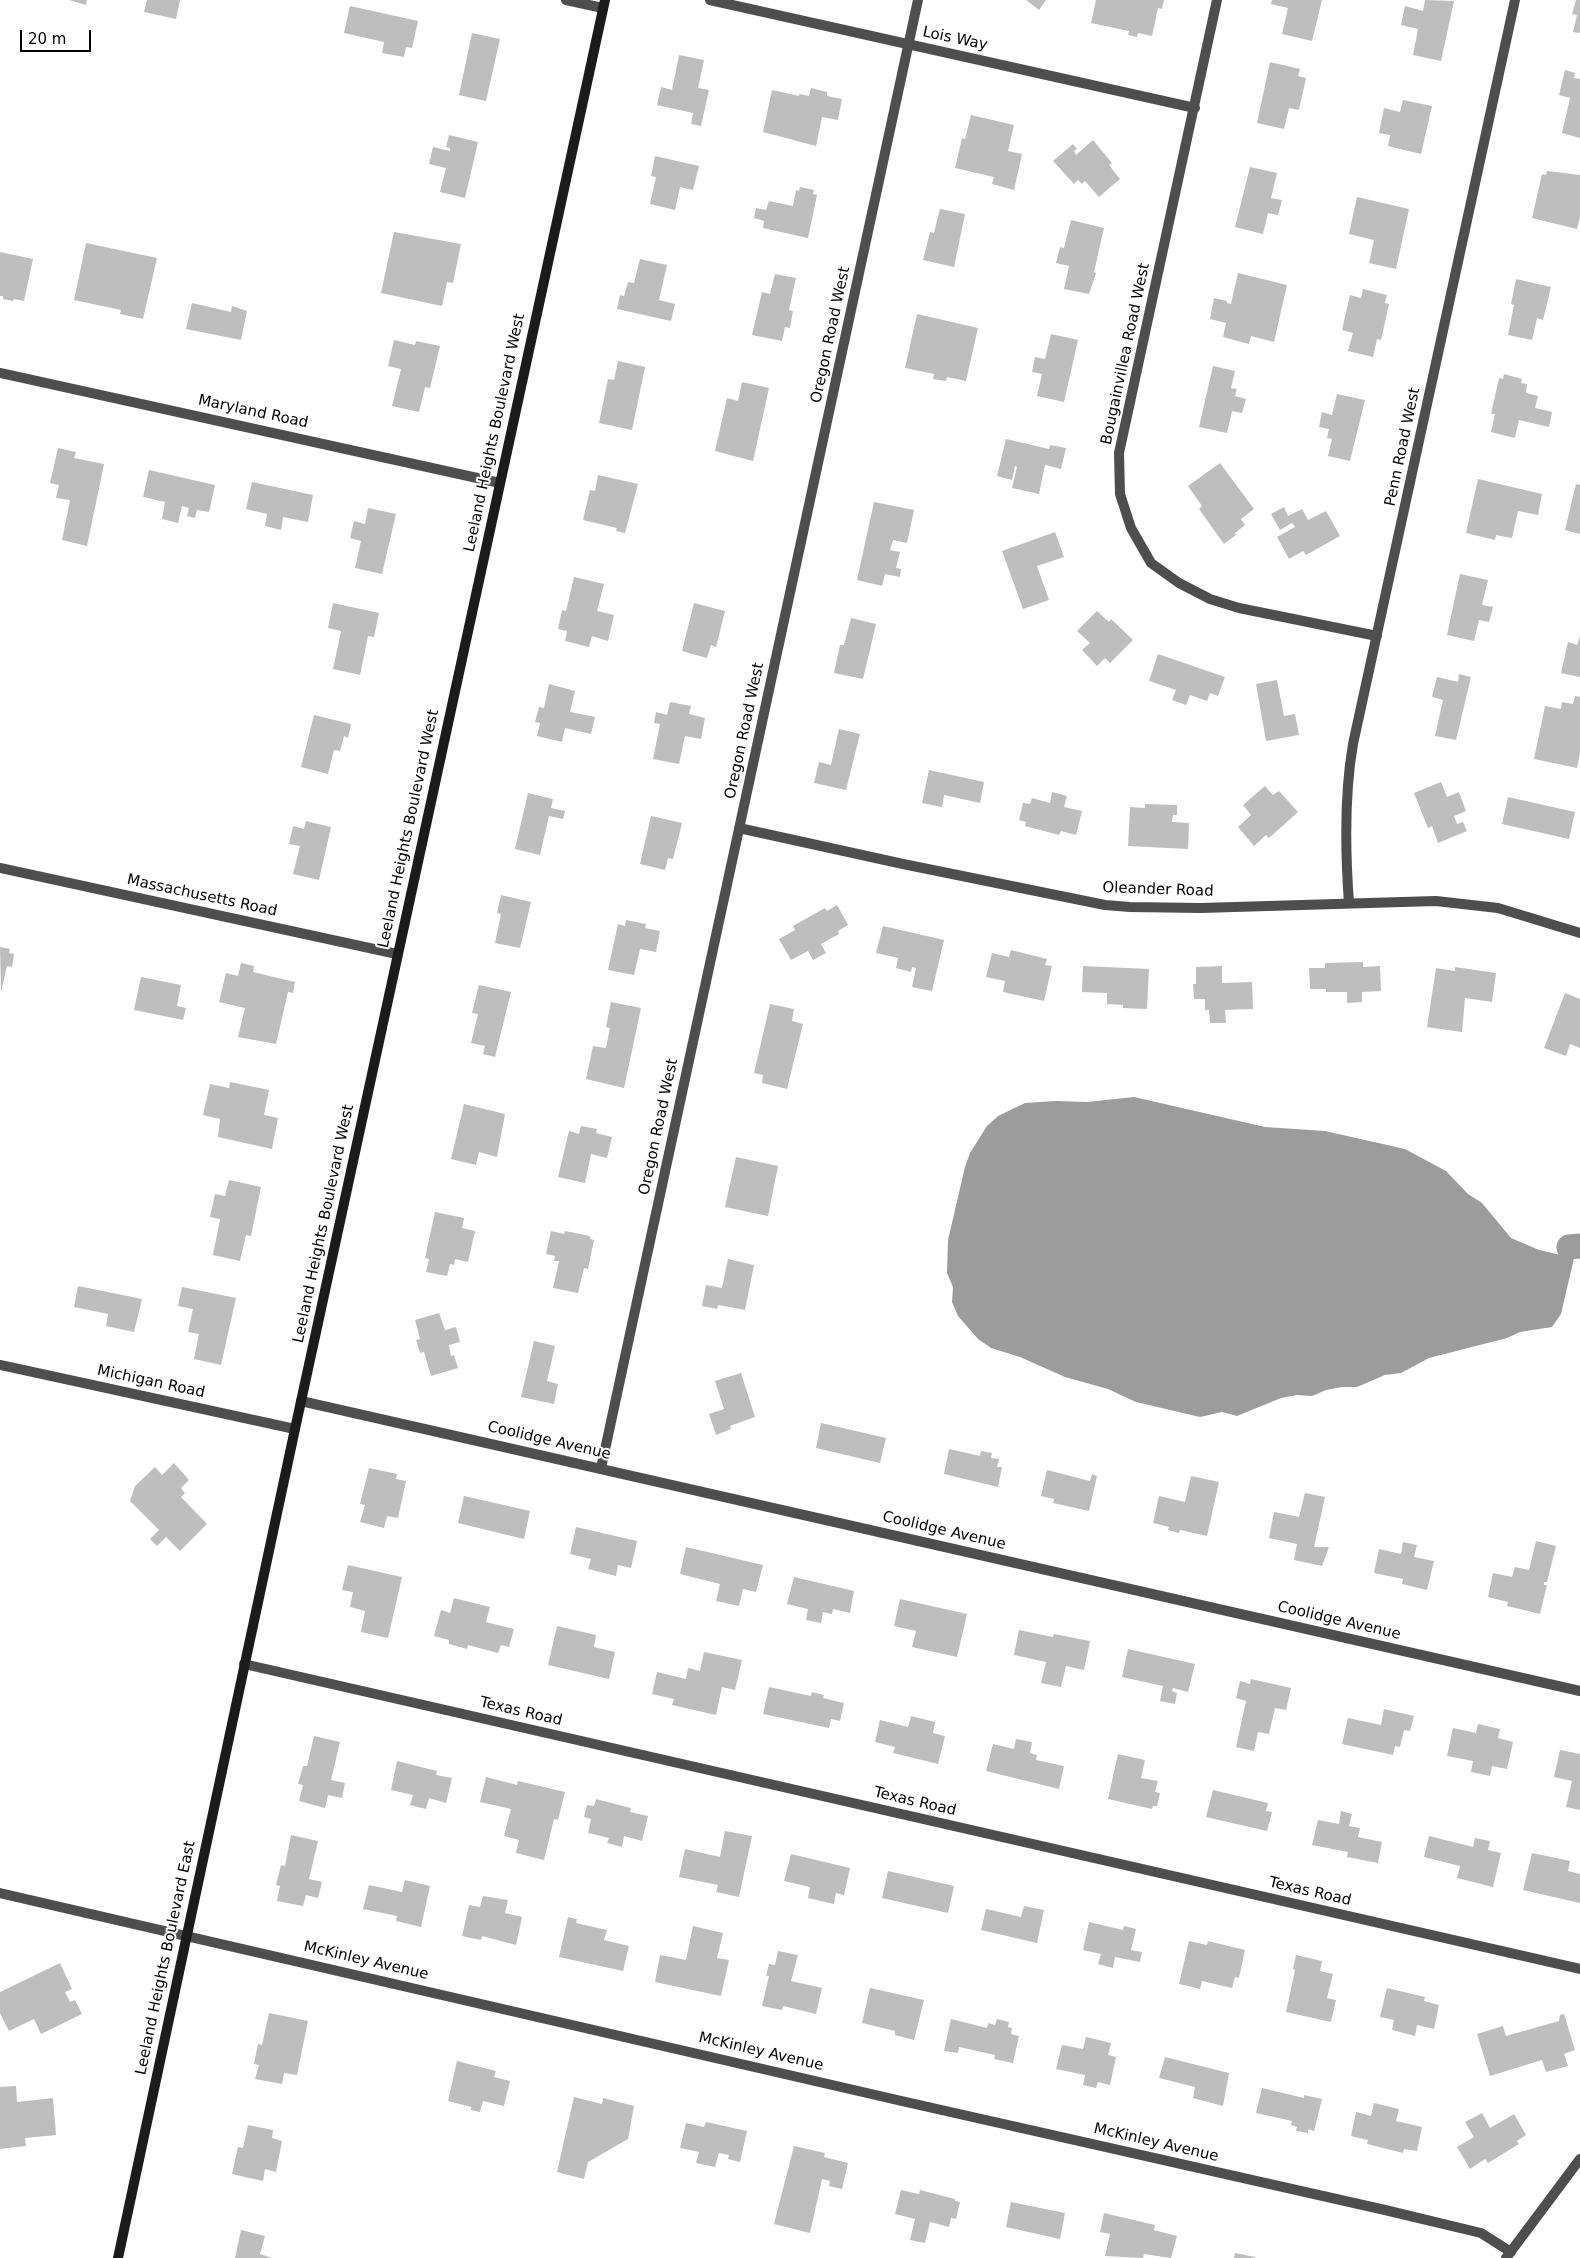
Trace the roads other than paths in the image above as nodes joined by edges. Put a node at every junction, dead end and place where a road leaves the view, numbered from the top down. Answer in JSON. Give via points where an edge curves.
{"nodes":[{"id":1,"x":566,"y":0,"type":"edge"},
{"id":2,"x":710,"y":0,"type":"edge"},
{"id":3,"x":918,"y":0,"type":"edge"},
{"id":4,"x":1217,"y":0,"type":"edge"},
{"id":5,"x":1516,"y":0,"type":"edge"},
{"id":6,"x":604,"y":4,"type":"edge"},
{"id":7,"x":908,"y":44,"type":"junction"},
{"id":8,"x":1195,"y":108,"type":"junction"},
{"id":9,"x":0,"y":372,"type":"edge"},
{"id":10,"x":500,"y":483,"type":"junction"},
{"id":11,"x":1377,"y":636,"type":"junction"},
{"id":12,"x":739,"y":828,"type":"junction"},
{"id":13,"x":0,"y":868,"type":"edge"},
{"id":14,"x":1349,"y":903,"type":"junction"},
{"id":15,"x":1580,"y":933,"type":"edge"},
{"id":16,"x":398,"y":954,"type":"junction"},
{"id":17,"x":0,"y":1365,"type":"edge"},
{"id":18,"x":301,"y":1401,"type":"junction"},
{"id":19,"x":295,"y":1429,"type":"junction"},
{"id":20,"x":601,"y":1468,"type":"junction"},
{"id":21,"x":244,"y":1664,"type":"junction"},
{"id":22,"x":1580,"y":1691,"type":"edge"},
{"id":23,"x":0,"y":1893,"type":"edge"},
{"id":24,"x":186,"y":1935,"type":"junction"},
{"id":25,"x":1580,"y":1969,"type":"edge"},
{"id":26,"x":1580,"y":2159,"type":"edge"},
{"id":27,"x":1508,"y":2255,"type":"edge"},
{"id":28,"x":118,"y":2258,"type":"edge"}],
"edges":[{"from":1,"to":6,"type":"street"},
{"from":2,"to":7,"type":"street","name":"Lois Way"},
{"from":3,"to":7,"type":"street","name":"Oregon Road West"},
{"from":4,"to":8,"type":"street","name":"Bougainvillea Road West"},
{"from":5,"to":11,"type":"street","name":"Penn Road West"},
{"from":6,"to":10,"type":"main road","name":"Leeland Heights Boulevard West"},
{"from":7,"to":8,"type":"street","name":"Lois Way"},
{"from":7,"to":12,"type":"street","name":"Oregon Road West"},
{"from":8,"to":11,"type":"street","name":"Bougainvillea Road West","via":[[1119,453],[1120,494],[1131,528],[1151,562],[1179,584],[1210,599],[1239,608]]},
{"from":9,"to":10,"type":"street","name":"Maryland Road"},
{"from":10,"to":16,"type":"main road","name":"Leeland Heights Boulevard West"},
{"from":11,"to":14,"type":"street","name":"Penn Road West","via":[[1347,779]]},
{"from":12,"to":14,"type":"street","name":"Oleander Road","via":[[1105,904],[1201,908]]},
{"from":12,"to":20,"type":"street","name":"Oregon Road West"},
{"from":13,"to":16,"type":"street","name":"Massachusetts Road"},
{"from":14,"to":15,"type":"street","name":"Oleander Road","via":[[1436,901],[1471,904],[1529,916]]},
{"from":16,"to":18,"type":"main road","name":"Leeland Heights Boulevard West"},
{"from":17,"to":19,"type":"street","name":"Michigan Road"},
{"from":18,"to":19,"type":"main road","name":"Leeland Heights Boulevard West"},
{"from":18,"to":20,"type":"street","name":"Coolidge Avenue"},
{"from":19,"to":21,"type":"main road","name":"Leeland Heights Boulevard West"},
{"from":20,"to":22,"type":"street","name":"Coolidge Avenue"},
{"from":21,"to":24,"type":"main road","name":"Leeland Heights Boulevard East"},
{"from":21,"to":25,"type":"street","name":"Texas Road"},
{"from":23,"to":24,"type":"street","name":"McKinley Avenue"},
{"from":24,"to":27,"type":"street","name":"McKinley Avenue","via":[[1471,2230],[1481,2233]]},
{"from":24,"to":28,"type":"main road","name":"Leeland Heights Boulevard East"},
{"from":26,"to":27,"type":"street"}]}
